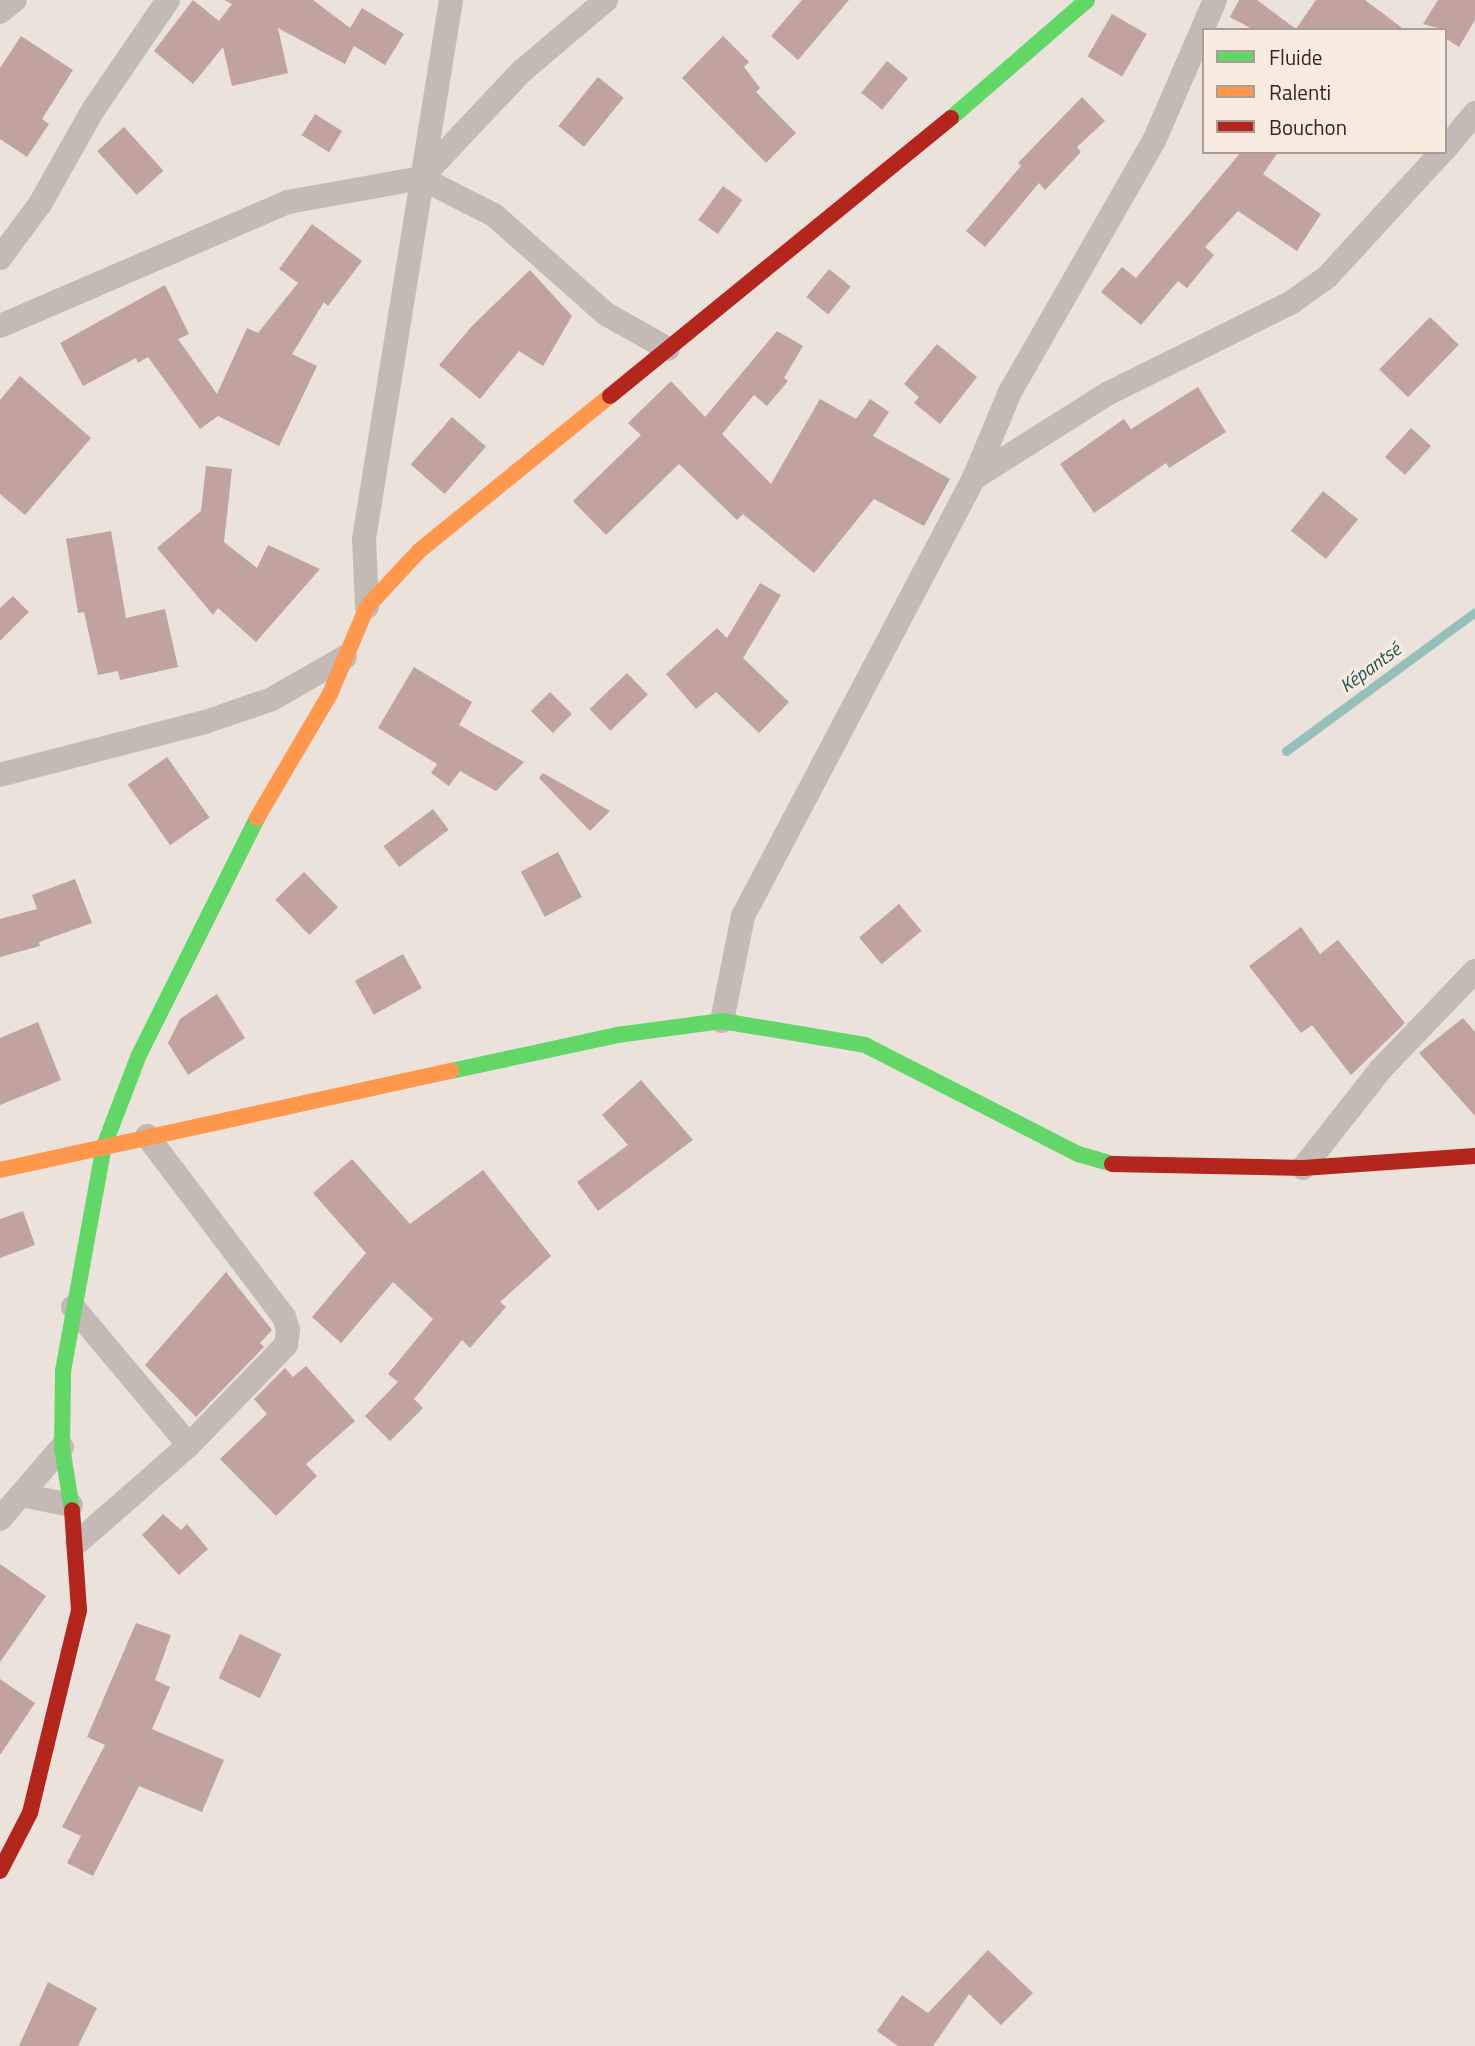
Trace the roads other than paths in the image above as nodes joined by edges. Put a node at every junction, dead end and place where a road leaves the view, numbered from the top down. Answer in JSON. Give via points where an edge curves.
{"nodes":[{"id":1,"x":15,"y":0,"type":"edge"},
{"id":2,"x":169,"y":0,"type":"edge"},
{"id":3,"x":451,"y":0,"type":"edge"},
{"id":4,"x":607,"y":0,"type":"edge"},
{"id":5,"x":1087,"y":0,"type":"edge"},
{"id":6,"x":1215,"y":0,"type":"edge"},
{"id":7,"x":0,"y":12,"type":"edge"},
{"id":8,"x":1203,"y":28,"type":"edge"},
{"id":9,"x":1202,"y":30,"type":"edge"},
{"id":10,"x":1475,"y":113,"type":"edge"},
{"id":11,"x":1447,"y":147,"type":"edge"},
{"id":12,"x":1441,"y":154,"type":"edge"},
{"id":13,"x":421,"y":178,"type":"junction"},
{"id":14,"x":0,"y":258,"type":"edge"},
{"id":15,"x":0,"y":326,"type":"edge"},
{"id":16,"x":668,"y":349,"type":"junction"},
{"id":17,"x":974,"y":478,"type":"junction"},
{"id":18,"x":367,"y":607,"type":"junction"},
{"id":19,"x":345,"y":657,"type":"junction"},
{"id":20,"x":0,"y":775,"type":"edge"},
{"id":21,"x":1475,"y":971,"type":"edge"},
{"id":22,"x":723,"y":1021,"type":"junction"},
{"id":23,"x":147,"y":1136,"type":"junction"},
{"id":24,"x":104,"y":1146,"type":"junction"},
{"id":25,"x":1475,"y":1156,"type":"edge"},
{"id":26,"x":1303,"y":1168,"type":"junction"},
{"id":27,"x":0,"y":1170,"type":"edge"},
{"id":28,"x":73,"y":1307,"type":"junction"},
{"id":29,"x":189,"y":1445,"type":"junction"},
{"id":30,"x":62,"y":1447,"type":"junction"},
{"id":31,"x":21,"y":1495,"type":"junction"},
{"id":32,"x":71,"y":1504,"type":"junction"},
{"id":33,"x":0,"y":1519,"type":"edge"},
{"id":34,"x":77,"y":1543,"type":"junction"},
{"id":35,"x":0,"y":1871,"type":"edge"}],
"edges":[{"from":1,"to":7,"type":"street"},
{"from":2,"to":14,"type":"street","via":[[93,110],[40,204]]},
{"from":3,"to":13,"type":"street"},
{"from":4,"to":13,"type":"street","via":[[522,71]]},
{"from":5,"to":16,"type":"street","via":[[934,132]]},
{"from":6,"to":8,"type":"street"},
{"from":9,"to":17,"type":"street","via":[[1154,141],[1010,392]]},
{"from":10,"to":11,"type":"street"},
{"from":12,"to":17,"type":"street","via":[[1327,277],[1292,302],[1107,394]]},
{"from":13,"to":15,"type":"street","via":[[288,202]]},
{"from":13,"to":16,"type":"street","via":[[494,215],[607,314]]},
{"from":13,"to":18,"type":"street","via":[[363,539]]},
{"from":16,"to":18,"type":"street","via":[[419,551]]},
{"from":17,"to":22,"type":"street","via":[[743,916]]},
{"from":18,"to":19,"type":"street"},
{"from":19,"to":20,"type":"street","via":[[272,699],[205,722]]},
{"from":19,"to":24,"type":"street","via":[[330,694],[280,773],[163,1006]]},
{"from":21,"to":26,"type":"street","via":[[1380,1070]]},
{"from":22,"to":23,"type":"street","via":[[617,1035]]},
{"from":22,"to":26,"type":"street","via":[[865,1045],[1078,1154],[1109,1164]]},
{"from":23,"to":24,"type":"street"},
{"from":23,"to":29,"type":"street","via":[[284,1317],[288,1330],[286,1345]]},
{"from":24,"to":27,"type":"street"},
{"from":24,"to":28,"type":"street"},
{"from":25,"to":26,"type":"street"},
{"from":28,"to":29,"type":"street"},
{"from":28,"to":30,"type":"street","via":[[64,1371]]},
{"from":29,"to":34,"type":"street"},
{"from":30,"to":31,"type":"street"},
{"from":30,"to":32,"type":"street"},
{"from":31,"to":32,"type":"street"},
{"from":31,"to":33,"type":"street"},
{"from":32,"to":34,"type":"street"},
{"from":34,"to":35,"type":"street","via":[[79,1610],[30,1813]]}]}
